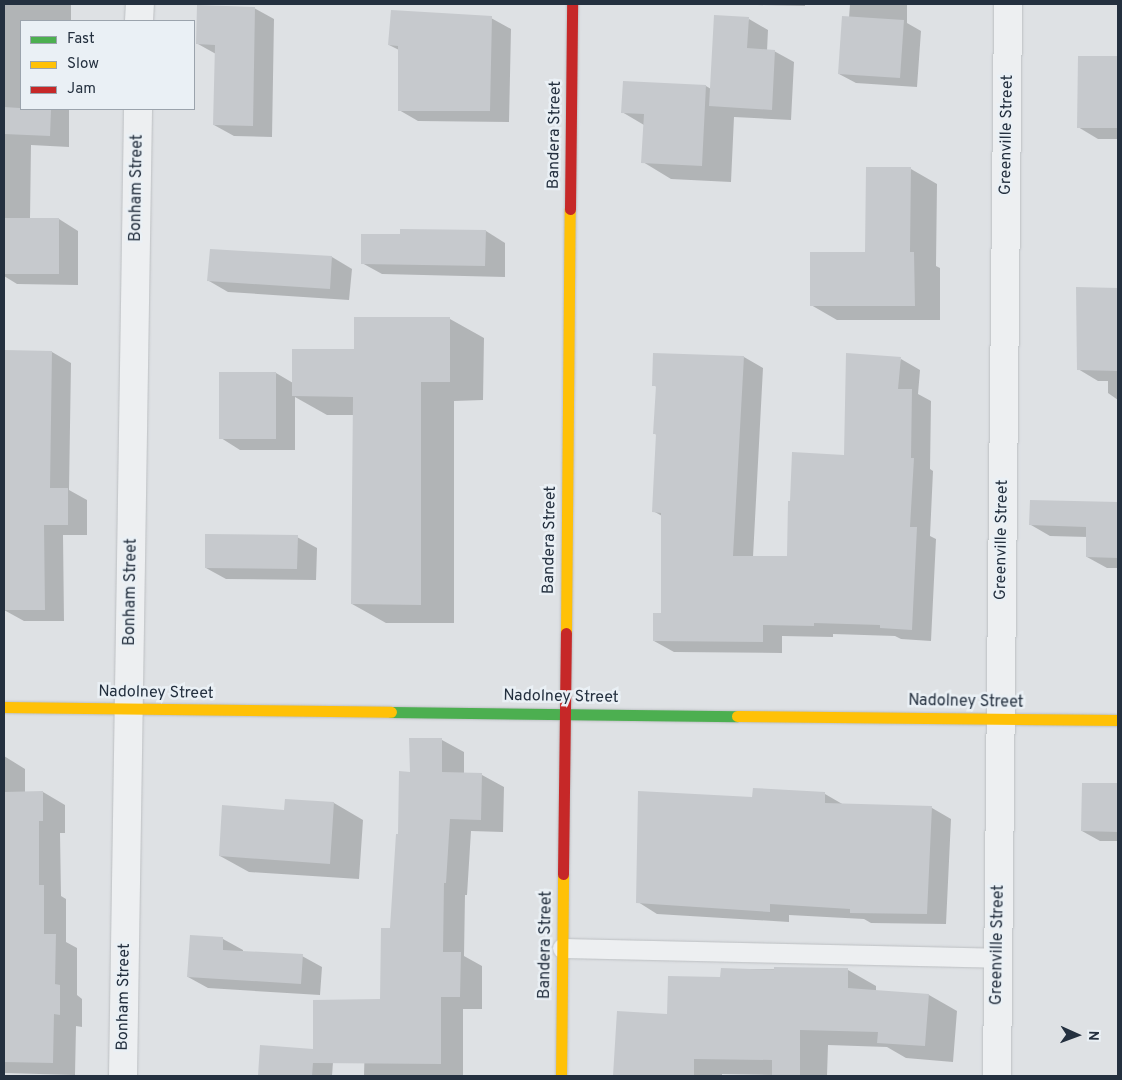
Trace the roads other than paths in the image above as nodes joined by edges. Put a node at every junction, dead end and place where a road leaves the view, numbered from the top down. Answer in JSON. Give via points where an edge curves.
{"nodes":[{"id":1,"x":140,"y":4,"type":"edge"},
{"id":2,"x":572,"y":4,"type":"edge"},
{"id":3,"x":1008,"y":4,"type":"edge"},
{"id":4,"x":139,"y":20,"type":"edge"},
{"id":5,"x":138,"y":110,"type":"edge"},
{"id":6,"x":4,"y":707,"type":"edge"},
{"id":7,"x":129,"y":709,"type":"junction"},
{"id":8,"x":565,"y":714,"type":"junction"},
{"id":9,"x":1000,"y":719,"type":"junction"},
{"id":10,"x":1118,"y":720,"type":"edge"},
{"id":11,"x":562,"y":948,"type":"junction"},
{"id":12,"x":998,"y":958,"type":"junction"},
{"id":13,"x":123,"y":1076,"type":"edge"},
{"id":14,"x":561,"y":1076,"type":"edge"},
{"id":15,"x":997,"y":1076,"type":"edge"}],
"edges":[{"from":1,"to":4,"type":"street"},
{"from":2,"to":8,"type":"street","name":"Bandera Street"},
{"from":3,"to":9,"type":"street","name":"Greenville Street"},
{"from":5,"to":7,"type":"street","name":"Bonham Street"},
{"from":6,"to":7,"type":"street","name":"Nadolney Street"},
{"from":7,"to":8,"type":"street","name":"Nadolney Street"},
{"from":7,"to":13,"type":"street","name":"Bonham Street"},
{"from":8,"to":9,"type":"street","name":"Nadolney Street"},
{"from":8,"to":11,"type":"street","name":"Bandera Street"},
{"from":9,"to":10,"type":"street","name":"Nadolney Street"},
{"from":9,"to":12,"type":"street","name":"Greenville Street"},
{"from":11,"to":12,"type":"lane"},
{"from":11,"to":14,"type":"street","name":"Bandera Street"},
{"from":12,"to":15,"type":"street","name":"Greenville Street"}]}
